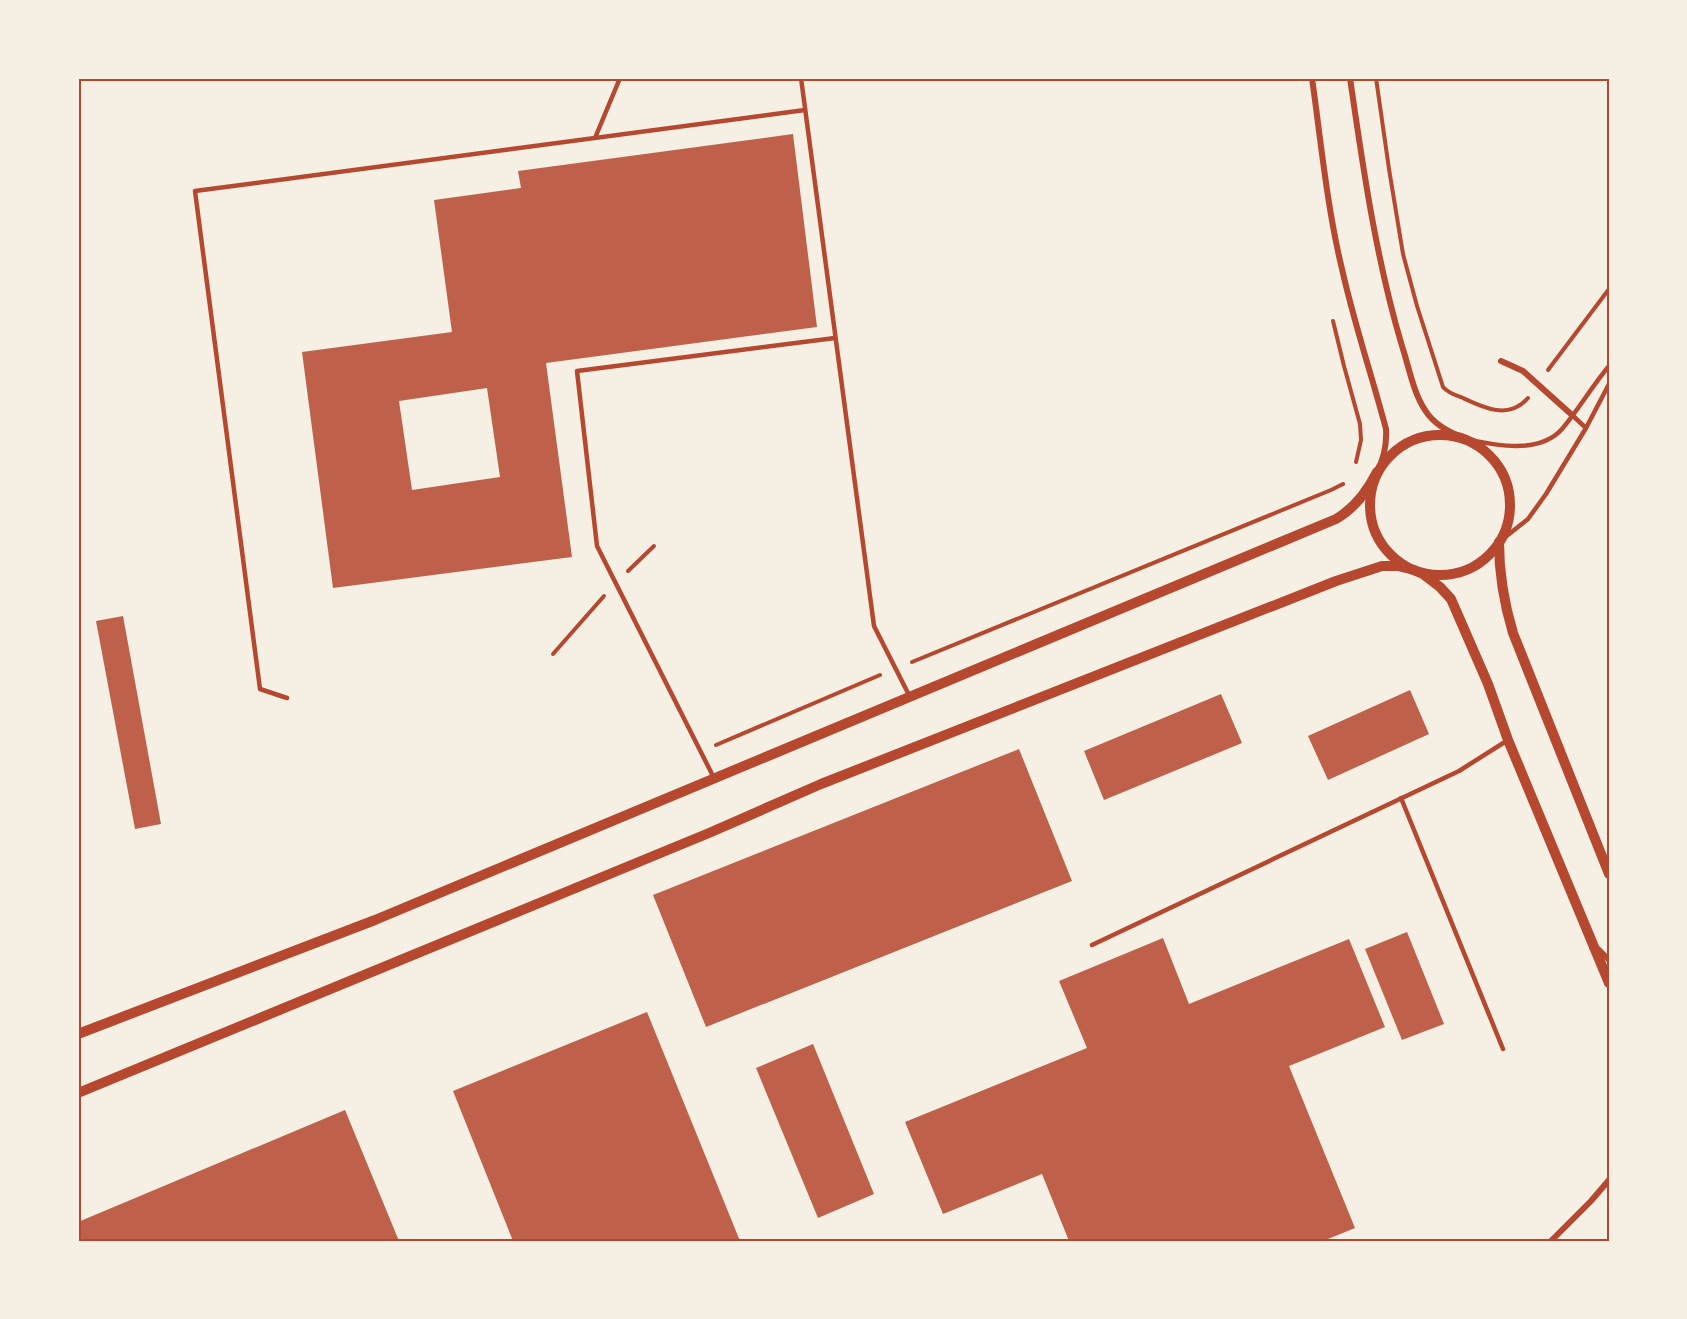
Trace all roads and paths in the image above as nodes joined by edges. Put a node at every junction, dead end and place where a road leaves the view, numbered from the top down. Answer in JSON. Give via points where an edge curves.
{"nodes":[{"id":1,"x":620,"y":78,"type":"edge"},
{"id":2,"x":801,"y":78,"type":"edge"},
{"id":3,"x":1312,"y":78,"type":"edge"},
{"id":4,"x":1350,"y":78,"type":"edge"},
{"id":5,"x":1376,"y":78,"type":"edge"},
{"id":6,"x":805,"y":110,"type":"junction"},
{"id":7,"x":595,"y":138,"type":"junction"},
{"id":8,"x":1331,"y":314,"type":"dead end"},
{"id":9,"x":835,"y":338,"type":"junction"},
{"id":10,"x":1433,"y":361,"type":"dead end"},
{"id":11,"x":1501,"y":361,"type":"dead end"},
{"id":12,"x":1609,"y":366,"type":"edge"},
{"id":13,"x":1609,"y":384,"type":"edge"},
{"id":14,"x":1572,"y":415,"type":"junction"},
{"id":15,"x":1586,"y":428,"type":"junction"},
{"id":16,"x":1465,"y":439,"type":"junction"},
{"id":17,"x":1354,"y":467,"type":"dead end"},
{"id":18,"x":1377,"y":472,"type":"junction"},
{"id":19,"x":1348,"y":479,"type":"dead end"},
{"id":20,"x":1499,"y":542,"type":"junction"},
{"id":21,"x":1414,"y":570,"type":"junction"},
{"id":22,"x":894,"y":666,"type":"junction"},
{"id":23,"x":910,"y":697,"type":"junction"},
{"id":24,"x":287,"y":698,"type":"dead end"},
{"id":25,"x":1508,"y":740,"type":"junction"},
{"id":26,"x":701,"y":751,"type":"junction"},
{"id":27,"x":714,"y":778,"type":"junction"},
{"id":28,"x":1401,"y":798,"type":"junction"},
{"id":29,"x":1609,"y":874,"type":"edge"},
{"id":30,"x":1593,"y":944,"type":"junction"},
{"id":31,"x":1092,"y":945,"type":"dead end"},
{"id":32,"x":1609,"y":960,"type":"edge"},
{"id":33,"x":1609,"y":983,"type":"edge"},
{"id":34,"x":78,"y":1034,"type":"edge"},
{"id":35,"x":1503,"y":1049,"type":"dead end"},
{"id":36,"x":78,"y":1093,"type":"edge"},
{"id":37,"x":1609,"y":1180,"type":"edge"},
{"id":38,"x":1551,"y":1241,"type":"edge"}],
"edges":[{"from":1,"to":7,"type":"lane"},
{"from":2,"to":6,"type":"lane"},
{"from":3,"to":18,"type":"street","via":[[1341,268],[1386,429],[1386,447]]},
{"from":4,"to":16,"type":"street","via":[[1379,255],[1418,396],[1426,412],[1441,426]]},
{"from":5,"to":10,"type":"path","via":[[1403,254]]},
{"from":6,"to":7,"type":"lane"},
{"from":6,"to":9,"type":"lane"},
{"from":7,"to":24,"type":"lane","via":[[195,191],[260,689]]},
{"from":8,"to":17,"type":"path","via":[[1362,433]]},
{"from":9,"to":22,"type":"lane","via":[[874,626]]},
{"from":9,"to":26,"type":"lane","via":[[577,371],[597,546]]},
{"from":11,"to":14,"type":"street","via":[[1522,371]]},
{"from":12,"to":14,"type":"lane"},
{"from":13,"to":15,"type":"lane"},
{"from":14,"to":15,"type":"lane"},
{"from":14,"to":16,"type":"lane","via":[[1561,431],[1532,444],[1497,445]]},
{"from":15,"to":20,"type":"lane","via":[[1528,519]]},
{"from":16,"to":18,"type":"street","via":[[1449,434],[1413,439],[1390,454]]},
{"from":16,"to":20,"type":"street","via":[[1490,456],[1507,483],[1509,516]]},
{"from":18,"to":21,"type":"street","via":[[1369,501],[1373,529],[1388,553]]},
{"from":18,"to":23,"type":"street","via":[[1355,506],[1336,519]]},
{"from":19,"to":22,"type":"path","via":[[1331,490]]},
{"from":20,"to":21,"type":"street","via":[[1484,560],[1463,571],[1437,575]]},
{"from":20,"to":29,"type":"street","via":[[1513,633]]},
{"from":21,"to":25,"type":"street","via":[[1451,599]]},
{"from":21,"to":36,"type":"street","via":[[1382,566],[1336,581],[821,784]]},
{"from":22,"to":23,"type":"lane"},
{"from":22,"to":26,"type":"path"},
{"from":23,"to":27,"type":"street"},
{"from":25,"to":28,"type":"lane","via":[[1459,771]]},
{"from":25,"to":30,"type":"street"},
{"from":26,"to":27,"type":"lane"},
{"from":27,"to":34,"type":"street","via":[[375,920]]},
{"from":28,"to":31,"type":"lane"},
{"from":28,"to":35,"type":"lane"},
{"from":30,"to":32,"type":"street"},
{"from":30,"to":33,"type":"street"},
{"from":37,"to":38,"type":"street"}]}
